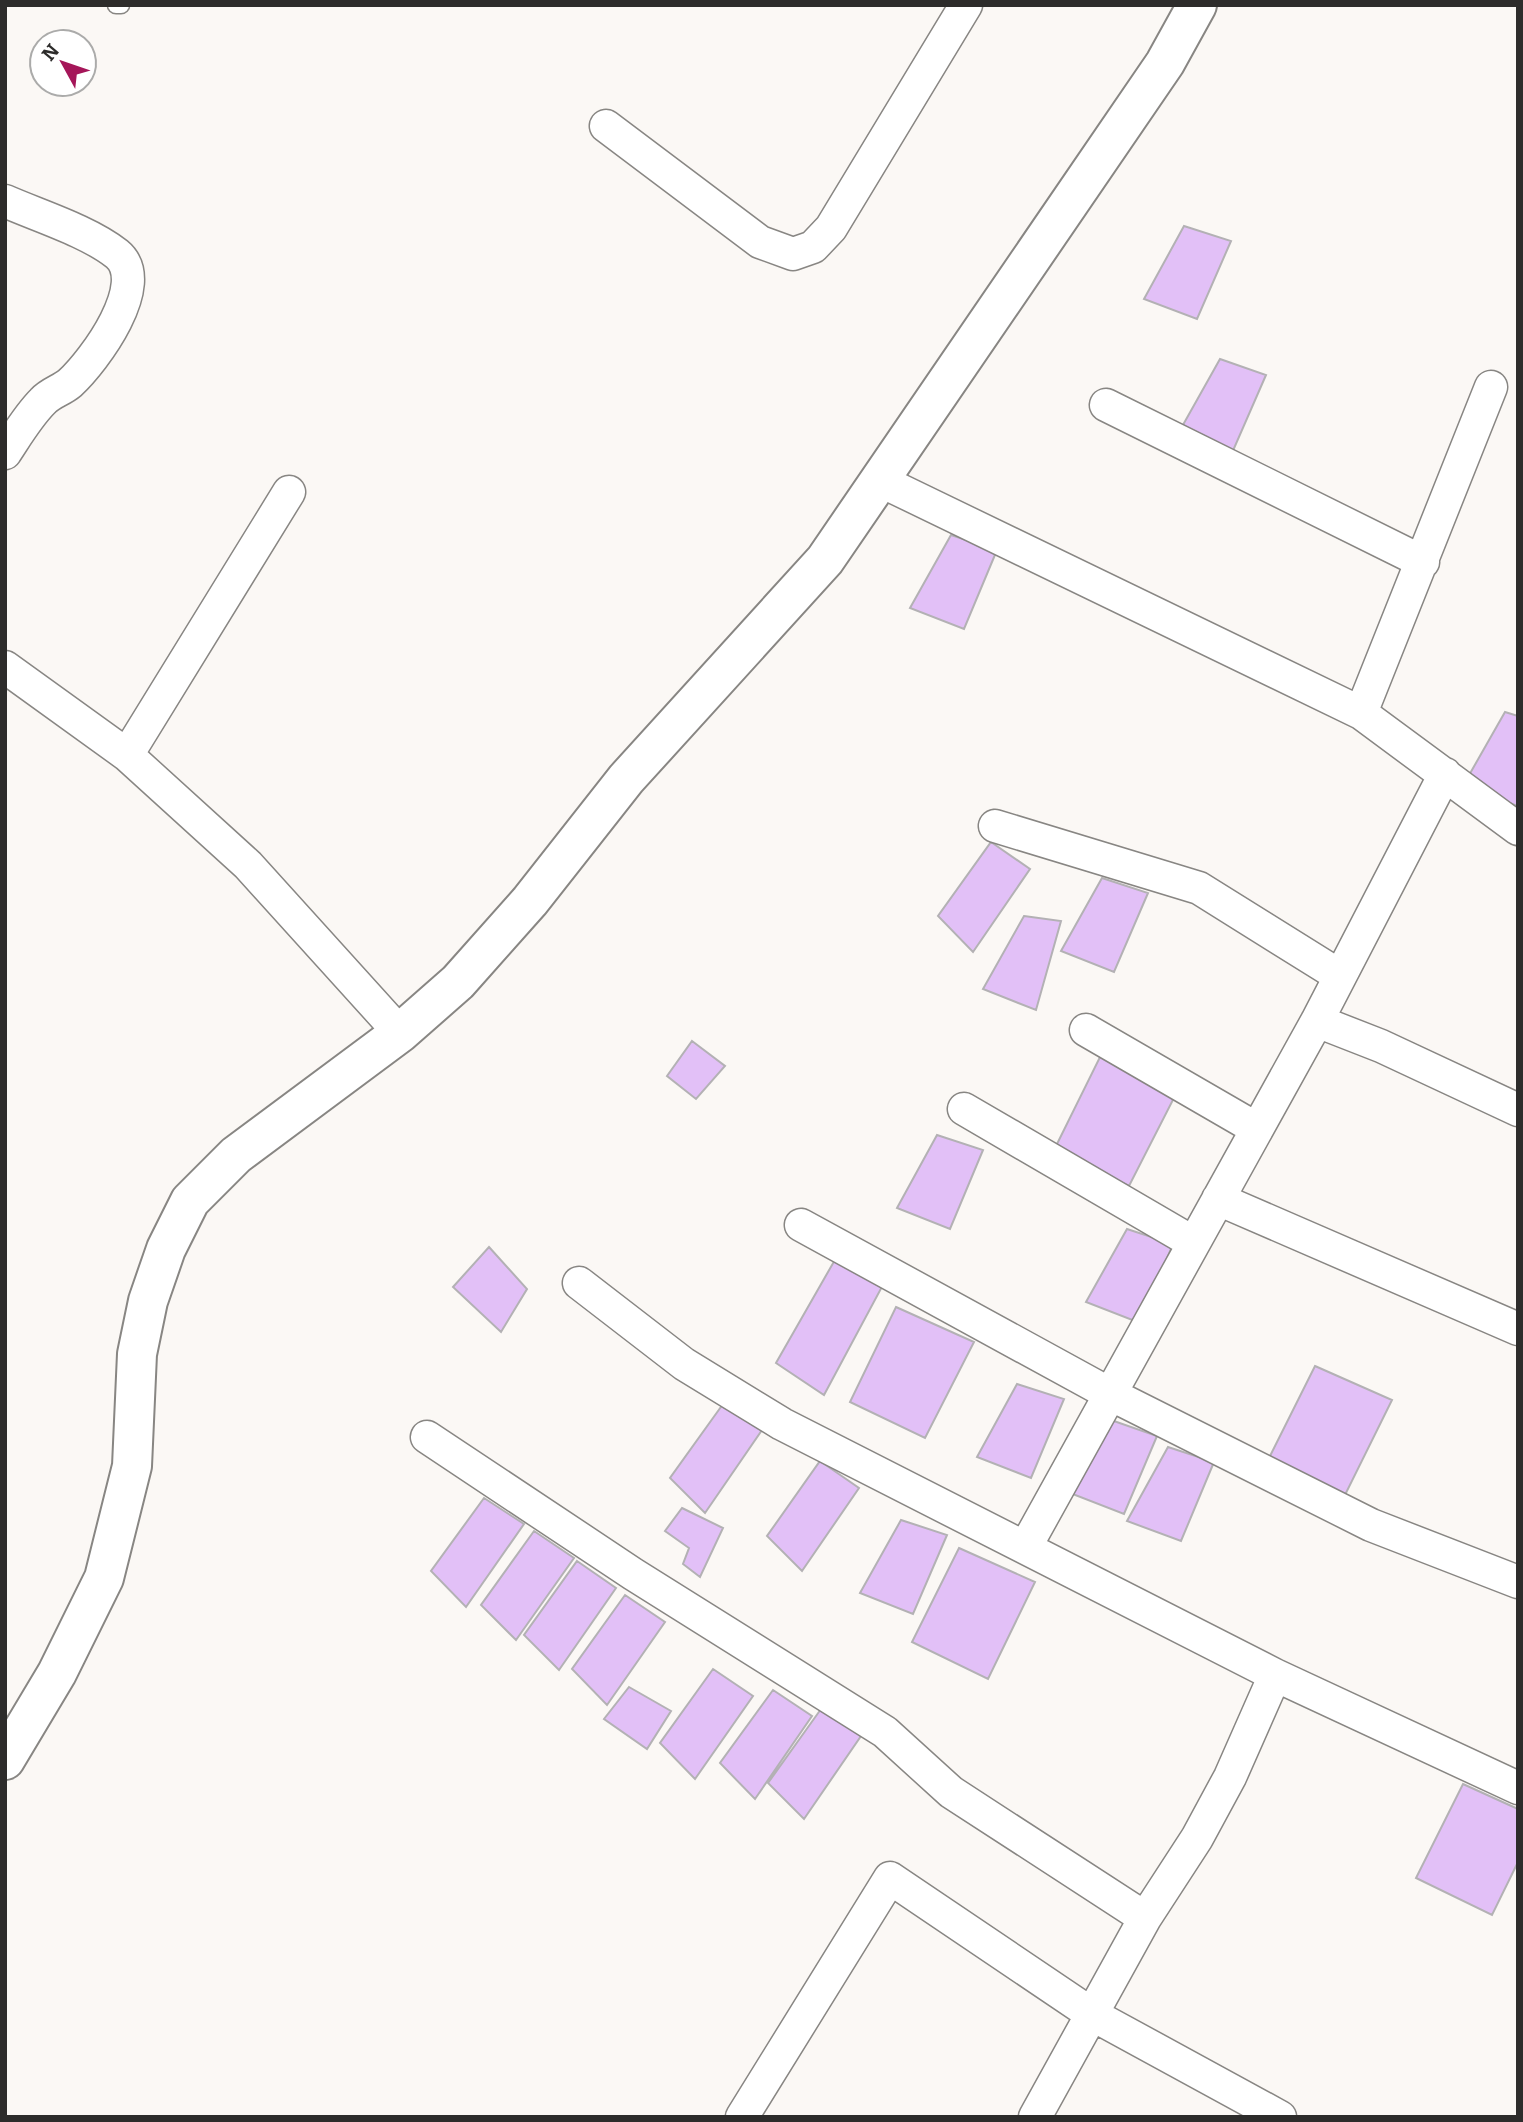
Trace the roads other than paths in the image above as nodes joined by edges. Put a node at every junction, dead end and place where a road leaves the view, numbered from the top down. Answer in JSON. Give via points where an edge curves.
{"nodes":[{"id":1,"x":965,"y":5,"type":"edge"},
{"id":2,"x":1197,"y":5,"type":"edge"},
{"id":3,"x":606,"y":126,"type":"dead end"},
{"id":4,"x":5,"y":201,"type":"edge"},
{"id":5,"x":1491,"y":387,"type":"dead end"},
{"id":6,"x":1107,"y":405,"type":"dead end"},
{"id":7,"x":5,"y":453,"type":"edge"},
{"id":8,"x":881,"y":481,"type":"junction"},
{"id":9,"x":289,"y":492,"type":"dead end"},
{"id":10,"x":1423,"y":562,"type":"junction"},
{"id":11,"x":5,"y":667,"type":"edge"},
{"id":12,"x":1361,"y":713,"type":"junction"},
{"id":13,"x":127,"y":755,"type":"junction"},
{"id":14,"x":1445,"y":774,"type":"junction"},
{"id":15,"x":995,"y":826,"type":"dead end"},
{"id":16,"x":1518,"y":829,"type":"edge"},
{"id":17,"x":1340,"y":976,"type":"junction"},
{"id":18,"x":1317,"y":1021,"type":"junction"},
{"id":19,"x":1086,"y":1030,"type":"dead end"},
{"id":20,"x":400,"y":1033,"type":"junction"},
{"id":21,"x":964,"y":1110,"type":"dead end"},
{"id":22,"x":1518,"y":1110,"type":"edge"},
{"id":23,"x":1257,"y":1129,"type":"junction"},
{"id":24,"x":1218,"y":1199,"type":"junction"},
{"id":25,"x":801,"y":1225,"type":"dead end"},
{"id":26,"x":1194,"y":1243,"type":"junction"},
{"id":27,"x":579,"y":1283,"type":"dead end"},
{"id":28,"x":1518,"y":1329,"type":"edge"},
{"id":29,"x":1110,"y":1394,"type":"junction"},
{"id":30,"x":427,"y":1437,"type":"dead end"},
{"id":31,"x":1026,"y":1546,"type":"junction"},
{"id":32,"x":1518,"y":1582,"type":"edge"},
{"id":33,"x":1275,"y":1675,"type":"junction"},
{"id":34,"x":5,"y":1760,"type":"edge"},
{"id":35,"x":1518,"y":1788,"type":"edge"},
{"id":36,"x":1145,"y":1917,"type":"junction"},
{"id":37,"x":1093,"y":2015,"type":"junction"},
{"id":38,"x":742,"y":2117,"type":"edge"},
{"id":39,"x":1035,"y":2117,"type":"edge"},
{"id":40,"x":1280,"y":2117,"type":"edge"}],
"edges":[{"from":1,"to":3,"type":"street","via":[[831,228],[813,247],[793,254],[760,242]]},
{"from":2,"to":8,"type":"highway","via":[[1165,63]]},
{"from":4,"to":7,"type":"street","via":[[101,244],[127,265],[129,277],[118,317],[94,356],[69,384],[45,398]]},
{"from":5,"to":10,"type":"street"},
{"from":6,"to":10,"type":"street"},
{"from":8,"to":12,"type":"street"},
{"from":8,"to":20,"type":"highway","via":[[825,560],[626,779],[530,901],[458,982]]},
{"from":9,"to":13,"type":"street"},
{"from":10,"to":12,"type":"street"},
{"from":11,"to":13,"type":"street"},
{"from":12,"to":14,"type":"street"},
{"from":13,"to":20,"type":"street","via":[[248,865]]},
{"from":14,"to":16,"type":"street"},
{"from":14,"to":17,"type":"street"},
{"from":15,"to":17,"type":"street","via":[[1199,888]]},
{"from":17,"to":18,"type":"street"},
{"from":18,"to":22,"type":"street"},
{"from":18,"to":23,"type":"street"},
{"from":19,"to":23,"type":"street"},
{"from":20,"to":34,"type":"highway","via":[[236,1154],[190,1201],[166,1249],[148,1301],[137,1354],[132,1466],[104,1578],[57,1673]]},
{"from":21,"to":26,"type":"street"},
{"from":23,"to":24,"type":"street"},
{"from":24,"to":26,"type":"street"},
{"from":24,"to":28,"type":"street"},
{"from":25,"to":29,"type":"street"},
{"from":26,"to":29,"type":"street"},
{"from":27,"to":31,"type":"street","via":[[684,1364],[782,1423]]},
{"from":29,"to":31,"type":"street"},
{"from":29,"to":32,"type":"street","via":[[1371,1525]]},
{"from":30,"to":36,"type":"street","via":[[633,1574],[885,1732],[951,1792]]},
{"from":31,"to":33,"type":"street"},
{"from":33,"to":35,"type":"street"},
{"from":33,"to":36,"type":"street","via":[[1230,1777]]},
{"from":36,"to":37,"type":"street"},
{"from":37,"to":38,"type":"street","via":[[890,1878]]},
{"from":37,"to":39,"type":"street"},
{"from":37,"to":40,"type":"street"}]}
